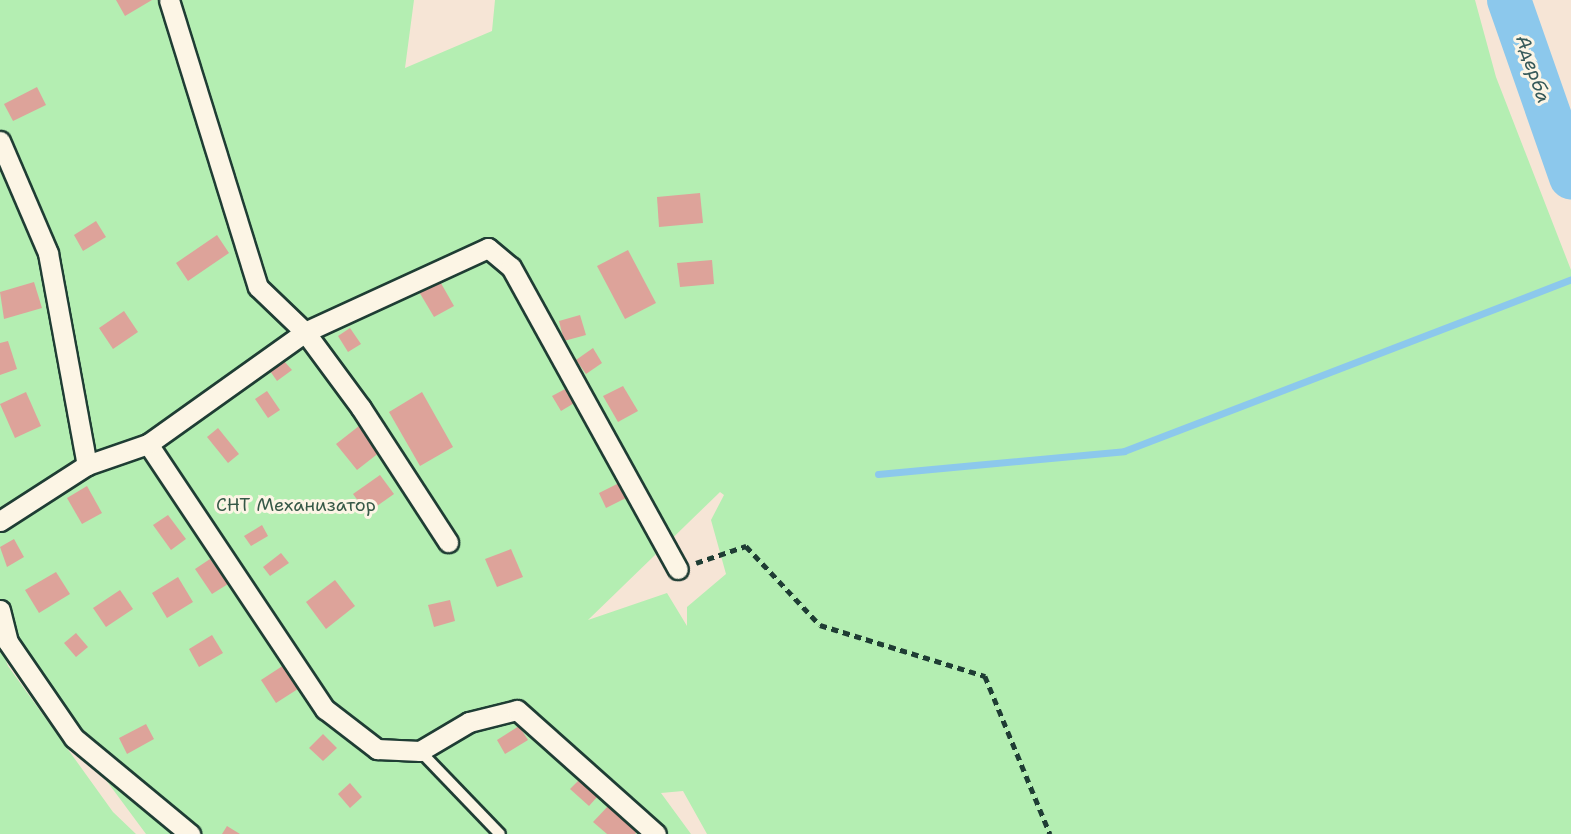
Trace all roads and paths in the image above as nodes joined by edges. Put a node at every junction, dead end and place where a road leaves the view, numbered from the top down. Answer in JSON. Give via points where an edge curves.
{"nodes":[{"id":1,"x":169,"y":0,"type":"edge"},
{"id":2,"x":0,"y":141,"type":"edge"},
{"id":3,"x":305,"y":332,"type":"junction"},
{"id":4,"x":148,"y":444,"type":"junction"},
{"id":5,"x":87,"y":465,"type":"junction"},
{"id":6,"x":1,"y":519,"type":"edge"},
{"id":7,"x":448,"y":542,"type":"dead end"},
{"id":8,"x":678,"y":569,"type":"joint"},
{"id":9,"x":0,"y":610,"type":"edge"},
{"id":10,"x":420,"y":751,"type":"junction"},
{"id":11,"x":190,"y":834,"type":"edge"},
{"id":12,"x":500,"y":834,"type":"edge"},
{"id":13,"x":656,"y":834,"type":"edge"},
{"id":14,"x":1050,"y":834,"type":"edge"}],
"edges":[{"from":1,"to":3,"type":"street","via":[[258,287]]},
{"from":2,"to":5,"type":"street","via":[[48,253]]},
{"from":3,"to":4,"type":"street"},
{"from":3,"to":7,"type":"street","via":[[361,408]]},
{"from":3,"to":8,"type":"street","via":[[488,248],[511,267]]},
{"from":4,"to":5,"type":"street"},
{"from":4,"to":10,"type":"street","via":[[325,709],[377,749]]},
{"from":5,"to":6,"type":"street"},
{"from":8,"to":14,"type":"path","via":[[746,546],[820,625],[985,676]]},
{"from":9,"to":11,"type":"street","via":[[8,642],[74,738]]},
{"from":10,"to":12,"type":"lane"},
{"from":10,"to":13,"type":"street","via":[[469,722],[517,710]]}]}
